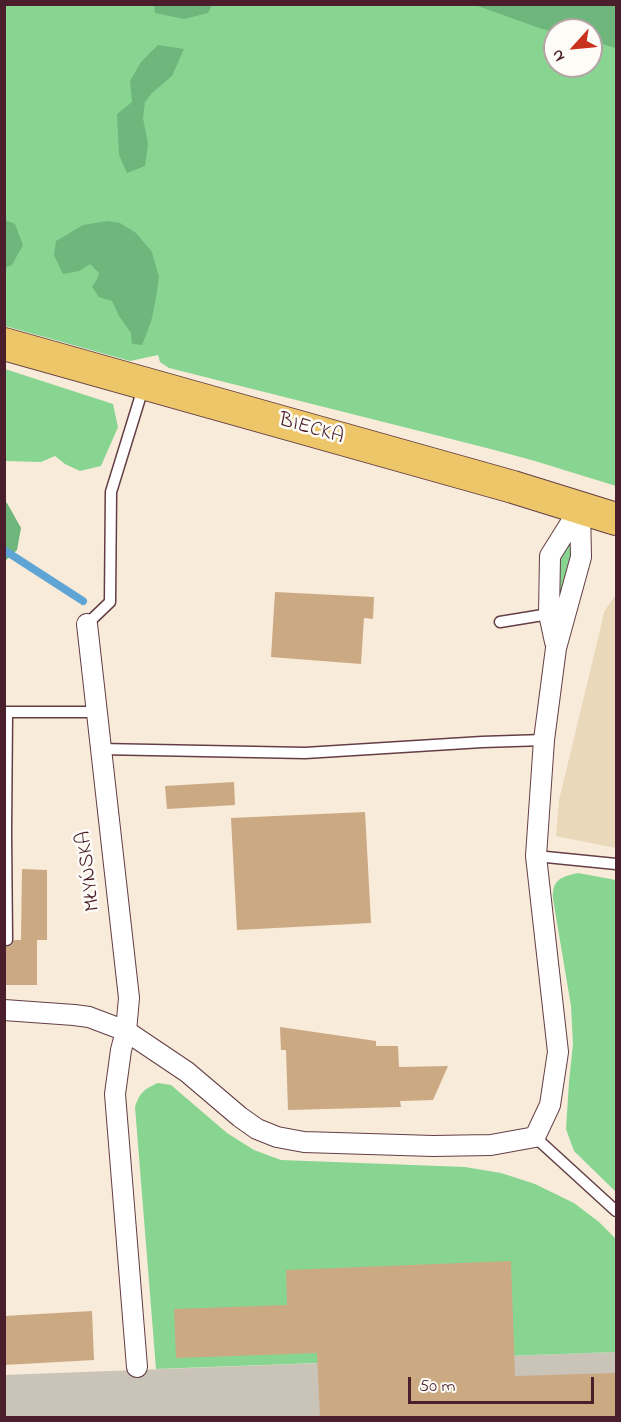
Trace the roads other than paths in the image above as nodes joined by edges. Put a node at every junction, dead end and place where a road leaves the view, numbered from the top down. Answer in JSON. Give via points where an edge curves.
{"nodes":[{"id":1,"x":4,"y":344,"type":"edge"},
{"id":2,"x":144,"y":383,"type":"junction"},
{"id":3,"x":580,"y":508,"type":"junction"},
{"id":4,"x":616,"y":519,"type":"edge"},
{"id":5,"x":549,"y":614,"type":"junction"},
{"id":6,"x":500,"y":622,"type":"dead end"},
{"id":7,"x":87,"y":624,"type":"joint"},
{"id":8,"x":556,"y":648,"type":"junction"},
{"id":9,"x":6,"y":712,"type":"edge"},
{"id":10,"x":96,"y":712,"type":"junction"},
{"id":11,"x":544,"y":740,"type":"junction"},
{"id":12,"x":100,"y":749,"type":"junction"},
{"id":13,"x":5,"y":833,"type":"edge"},
{"id":14,"x":536,"y":856,"type":"junction"},
{"id":15,"x":616,"y":864,"type":"edge"},
{"id":16,"x":7,"y":940,"type":"dead end"},
{"id":17,"x":4,"y":1010,"type":"edge"},
{"id":18,"x":126,"y":1031,"type":"junction"},
{"id":19,"x":535,"y":1137,"type":"junction"},
{"id":20,"x":616,"y":1211,"type":"edge"},
{"id":21,"x":137,"y":1367,"type":"dead end"}],
"edges":[{"from":1,"to":2,"type":"main road","name":"BIECKA"},
{"from":2,"to":3,"type":"main road","name":"BIECKA"},
{"from":2,"to":7,"type":"lane","name":"MŁYŃSKA","via":[[111,492],[110,602]]},
{"from":3,"to":4,"type":"main road","name":"BIECKA"},
{"from":3,"to":5,"type":"street","via":[[550,556]]},
{"from":3,"to":8,"type":"street","via":[[581,557]]},
{"from":5,"to":6,"type":"lane"},
{"from":5,"to":8,"type":"street"},
{"from":7,"to":10,"type":"street","name":"MŁYŃSKA"},
{"from":8,"to":11,"type":"street"},
{"from":9,"to":10,"type":"lane"},
{"from":9,"to":13,"type":"lane"},
{"from":10,"to":12,"type":"street","name":"MŁYŃSKA"},
{"from":11,"to":12,"type":"lane","via":[[305,753]]},
{"from":11,"to":14,"type":"street"},
{"from":12,"to":18,"type":"street","name":"MŁYŃSKA","via":[[129,998]]},
{"from":13,"to":16,"type":"lane"},
{"from":14,"to":15,"type":"lane"},
{"from":14,"to":19,"type":"street","via":[[558,1052],[550,1105]]},
{"from":17,"to":18,"type":"street","via":[[81,1016]]},
{"from":18,"to":19,"type":"street","via":[[187,1072],[256,1129],[277,1137],[304,1142],[433,1146],[491,1145]]},
{"from":18,"to":21,"type":"street","name":"MŁYŃSKA","via":[[115,1094]]},
{"from":19,"to":20,"type":"lane"}]}
